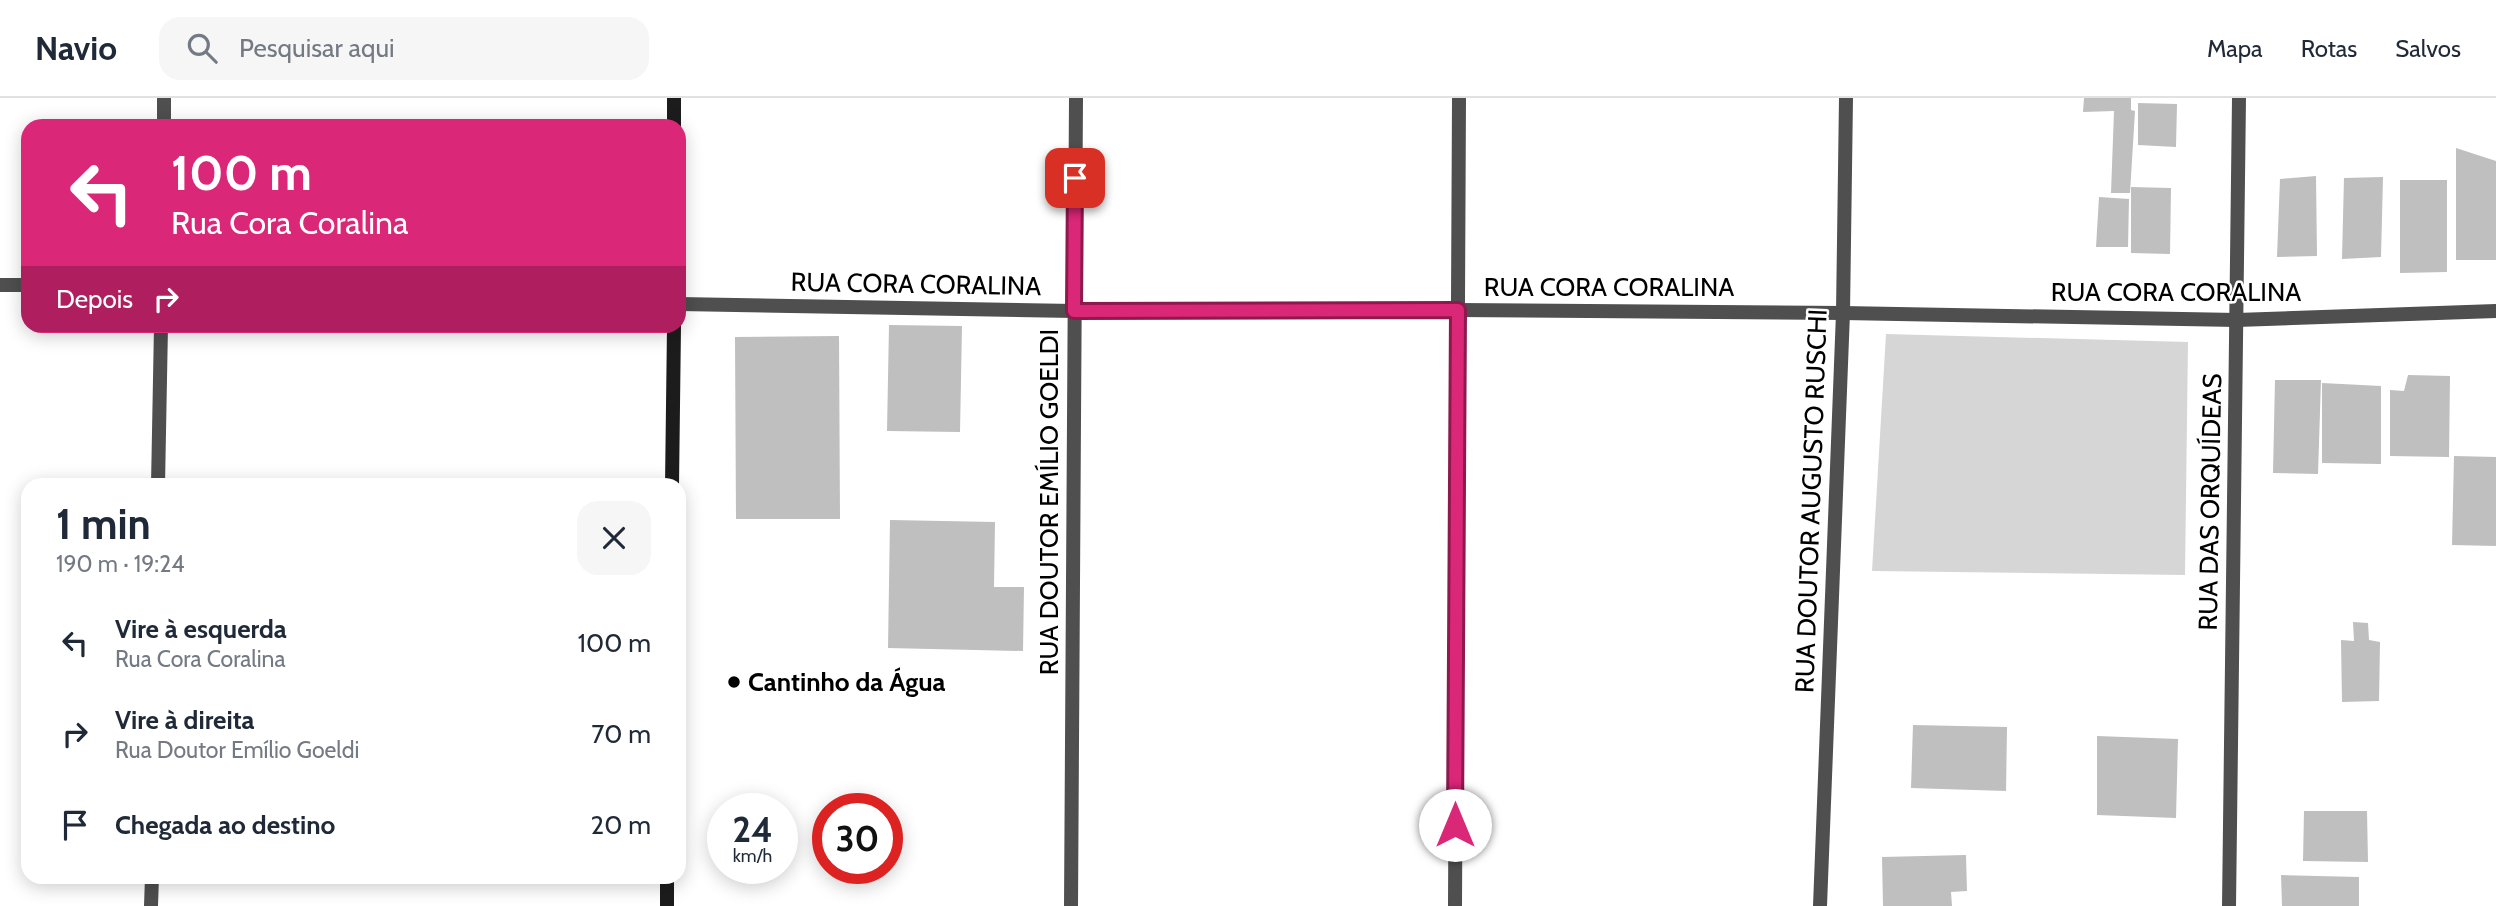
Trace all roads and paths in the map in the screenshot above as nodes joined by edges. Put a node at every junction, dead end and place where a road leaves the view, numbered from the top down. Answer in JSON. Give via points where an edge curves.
{"nodes":[{"id":1,"x":164,"y":98,"type":"edge"},
{"id":2,"x":674,"y":98,"type":"edge"},
{"id":3,"x":1076,"y":98,"type":"edge"},
{"id":4,"x":1459,"y":98,"type":"edge"},
{"id":5,"x":1846,"y":98,"type":"edge"},
{"id":6,"x":2238,"y":98,"type":"edge"},
{"id":7,"x":164,"y":119,"type":"edge"},
{"id":8,"x":674,"y":119,"type":"edge"},
{"id":9,"x":0,"y":285,"type":"edge"},
{"id":10,"x":21,"y":285,"type":"edge"},
{"id":11,"x":686,"y":304,"type":"edge"},
{"id":12,"x":1458,"y":310,"type":"junction"},
{"id":13,"x":1074,"y":311,"type":"junction"},
{"id":14,"x":2496,"y":311,"type":"edge"},
{"id":15,"x":1843,"y":313,"type":"junction"},
{"id":16,"x":2237,"y":320,"type":"junction"},
{"id":17,"x":161,"y":333,"type":"edge"},
{"id":18,"x":674,"y":333,"type":"edge"},
{"id":19,"x":158,"y":478,"type":"edge"},
{"id":20,"x":672,"y":478,"type":"edge"},
{"id":21,"x":152,"y":884,"type":"edge"},
{"id":22,"x":667,"y":884,"type":"edge"},
{"id":23,"x":151,"y":906,"type":"edge"},
{"id":24,"x":667,"y":906,"type":"edge"},
{"id":25,"x":1071,"y":906,"type":"edge"},
{"id":26,"x":1455,"y":906,"type":"edge"},
{"id":27,"x":1820,"y":906,"type":"edge"},
{"id":28,"x":2230,"y":906,"type":"edge"}],
"edges":[{"from":1,"to":7,"type":"street"},
{"from":2,"to":8,"type":"street"},
{"from":3,"to":13,"type":"street","name":"RUA DOUTOR EMÍLIO GOELDI"},
{"from":4,"to":12,"type":"street"},
{"from":5,"to":15,"type":"street","name":"RUA DOUTOR AUGUSTO RUSCHI"},
{"from":6,"to":16,"type":"street","name":"RUA DAS ORQUÍDEAS"},
{"from":9,"to":10,"type":"street"},
{"from":11,"to":13,"type":"street","name":"RUA CORA CORALINA"},
{"from":12,"to":13,"type":"street","name":"RUA CORA CORALINA"},
{"from":12,"to":15,"type":"street","name":"RUA CORA CORALINA"},
{"from":12,"to":26,"type":"street"},
{"from":13,"to":25,"type":"street","name":"RUA DOUTOR EMÍLIO GOELDI"},
{"from":14,"to":16,"type":"street","name":"RUA CORA CORALINA"},
{"from":15,"to":16,"type":"street","name":"RUA CORA CORALINA"},
{"from":15,"to":27,"type":"street","name":"RUA DOUTOR AUGUSTO RUSCHI"},
{"from":16,"to":28,"type":"street","name":"RUA DAS ORQUÍDEAS"},
{"from":17,"to":19,"type":"street"},
{"from":18,"to":20,"type":"street"},
{"from":21,"to":23,"type":"street"},
{"from":22,"to":24,"type":"street"}]}
